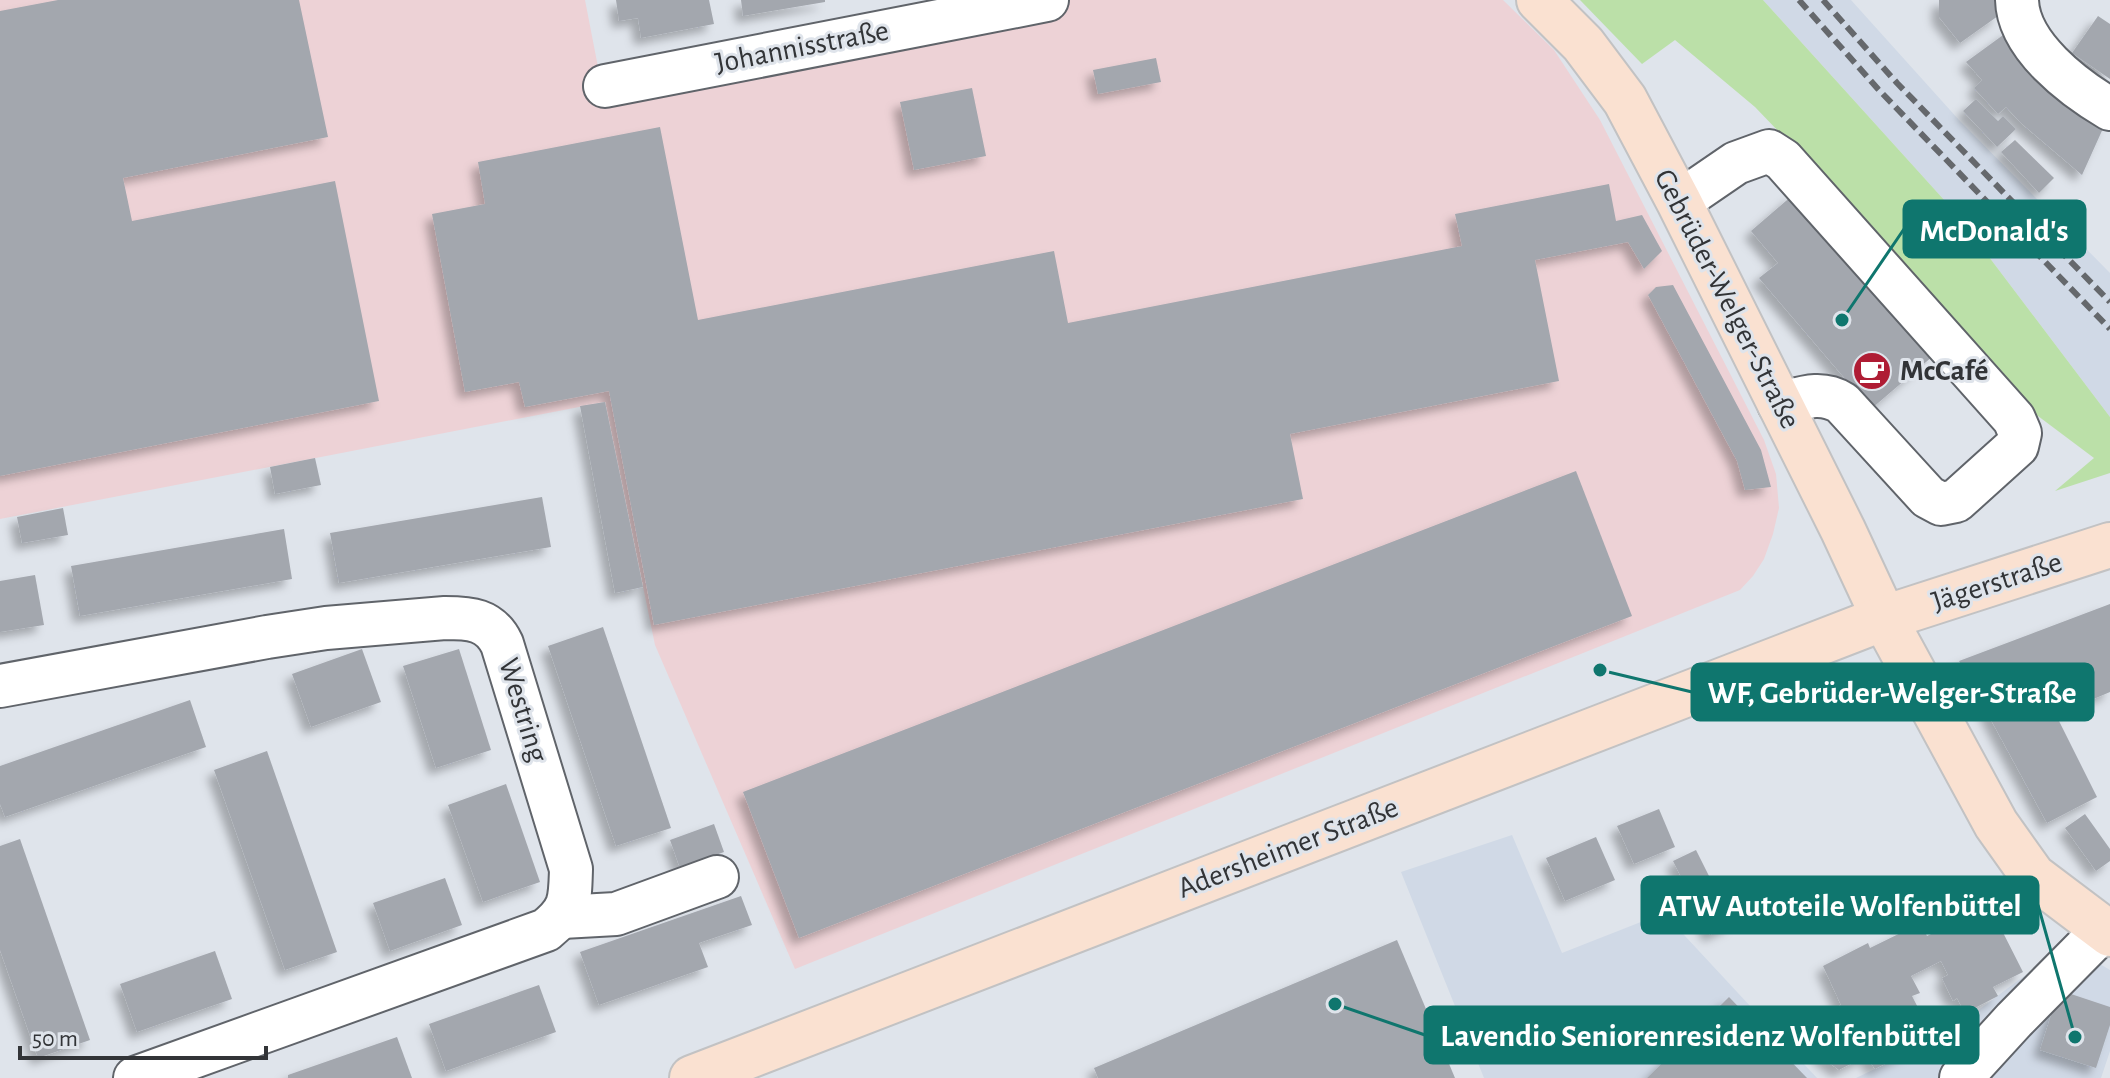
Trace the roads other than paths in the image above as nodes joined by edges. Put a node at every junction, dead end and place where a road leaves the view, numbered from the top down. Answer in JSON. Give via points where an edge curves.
{"nodes":[{"id":1,"x":1047,"y":0,"type":"edge"},
{"id":2,"x":1539,"y":0,"type":"edge"},
{"id":3,"x":2017,"y":0,"type":"edge"},
{"id":4,"x":605,"y":86,"type":"dead end"},
{"id":5,"x":2110,"y":109,"type":"edge"},
{"id":6,"x":1679,"y":202,"type":"junction"},
{"id":7,"x":1779,"y":404,"type":"junction"},
{"id":8,"x":2110,"y":545,"type":"edge"},
{"id":9,"x":1884,"y":618,"type":"junction"},
{"id":10,"x":0,"y":686,"type":"edge"},
{"id":11,"x":717,"y":877,"type":"dead end"},
{"id":12,"x":562,"y":917,"type":"junction"},
{"id":13,"x":2107,"y":932,"type":"edge"},
{"id":14,"x":220,"y":1064,"type":"edge"},
{"id":15,"x":135,"y":1078,"type":"edge"},
{"id":16,"x":692,"y":1078,"type":"edge"},
{"id":17,"x":1961,"y":1078,"type":"edge"}],
"edges":[{"from":1,"to":4,"type":"street","name":"Johannisstraße"},
{"from":2,"to":6,"type":"main road","name":"Gebrüder-Welger-Straße","via":[[1583,44],[1625,100]]},
{"from":3,"to":5,"type":"street","via":[[2022,24],[2036,46],[2062,76]]},
{"from":6,"to":7,"type":"main road","name":"Gebrüder-Welger-Straße"},
{"from":6,"to":7,"type":"street","via":[[1736,163],[1769,151],[1783,160],[2014,419],[2020,433],[2017,446],[1956,501],[1941,504],[1928,497],[1842,403],[1814,395]]},
{"from":7,"to":9,"type":"main road","name":"Gebrüder-Welger-Straße"},
{"from":8,"to":9,"type":"main road","name":"Jägerstraße"},
{"from":9,"to":13,"type":"main road","name":"Gebrüder-Welger-Straße","via":[[1996,824],[2033,876]]},
{"from":9,"to":16,"type":"main road","name":"Adersheimer Straße"},
{"from":10,"to":12,"type":"street","name":"Westring","via":[[326,628],[445,618],[487,623],[502,644],[571,869]]},
{"from":11,"to":12,"type":"street","via":[[616,914]]},
{"from":12,"to":14,"type":"street","via":[[546,930]]},
{"from":13,"to":17,"type":"street"},
{"from":14,"to":15,"type":"street"}]}
